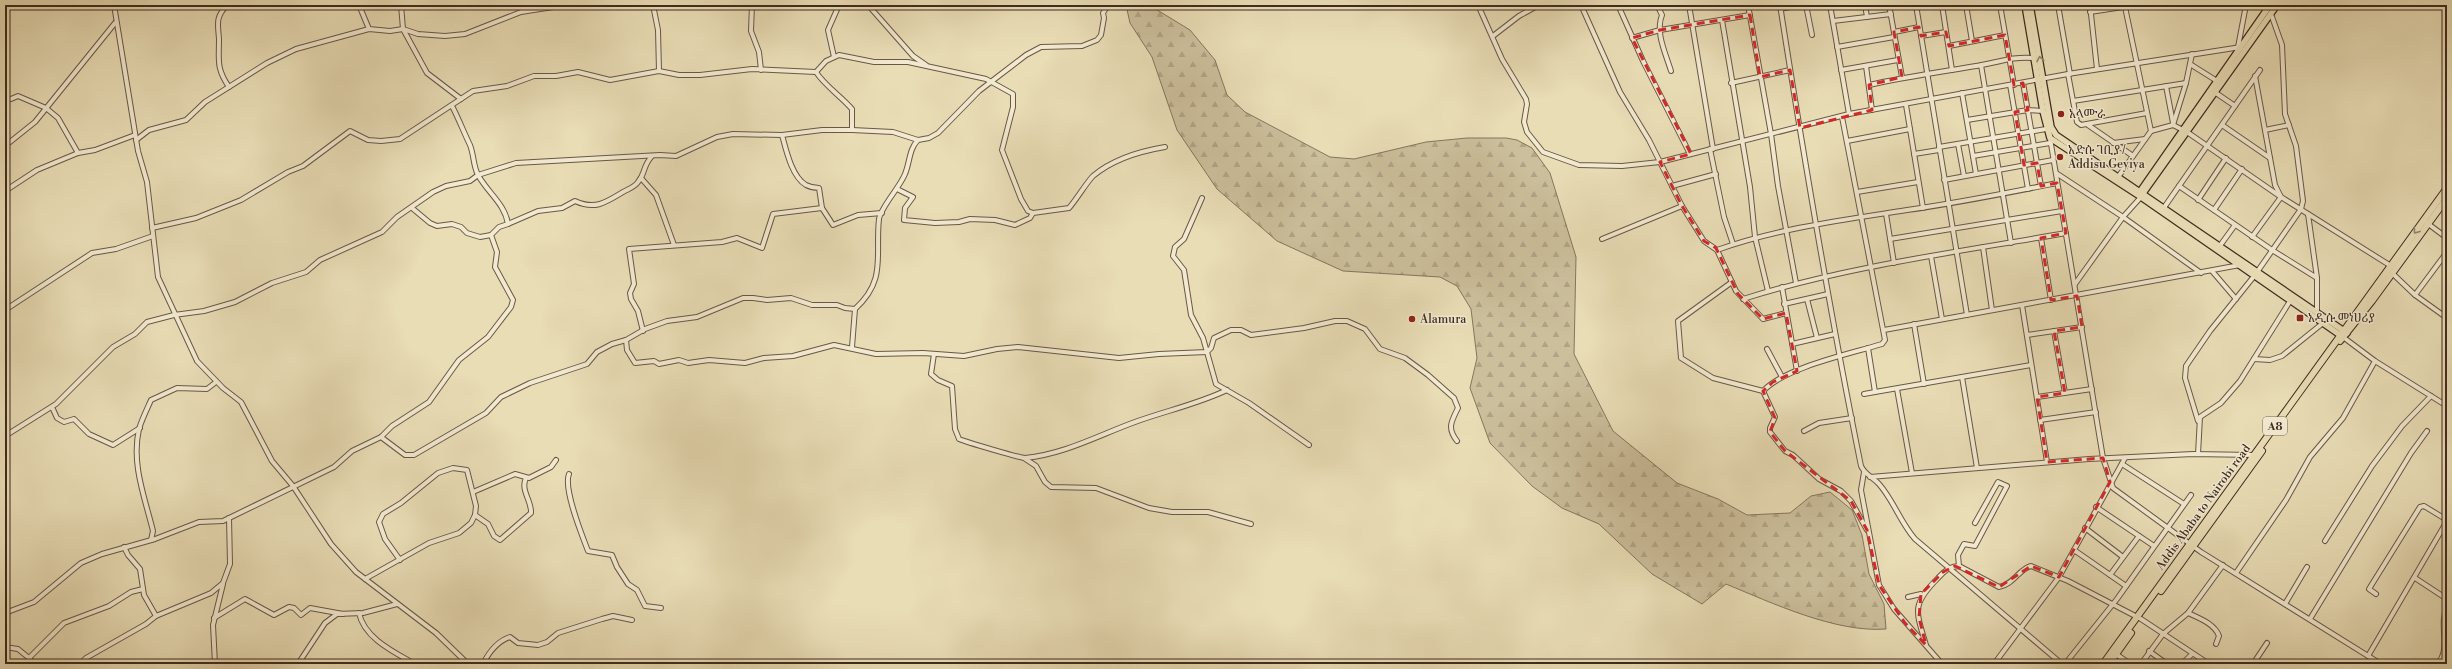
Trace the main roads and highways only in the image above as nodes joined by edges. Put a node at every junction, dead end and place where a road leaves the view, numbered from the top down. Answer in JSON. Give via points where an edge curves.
{"nodes":[{"id":1,"x":2025,"y":5,"type":"edge"},
{"id":2,"x":2030,"y":5,"type":"edge"},
{"id":3,"x":2270,"y":5,"type":"edge"},
{"id":4,"x":2277,"y":5,"type":"edge"},
{"id":5,"x":2041,"y":79,"type":"junction"},
{"id":6,"x":2213,"y":91,"type":"junction"},
{"id":7,"x":2447,"y":188,"type":"edge"},
{"id":8,"x":2140,"y":195,"type":"junction"},
{"id":9,"x":2447,"y":198,"type":"edge"},
{"id":10,"x":2426,"y":222,"type":"junction"},
{"id":11,"x":2218,"y":249,"type":"junction"},
{"id":12,"x":2256,"y":274,"type":"junction"},
{"id":13,"x":2292,"y":299,"type":"junction"},
{"id":14,"x":2343,"y":334,"type":"junction"},
{"id":15,"x":2191,"y":545,"type":"junction"},
{"id":16,"x":2138,"y":619,"type":"junction"},
{"id":17,"x":2103,"y":664,"type":"edge"},
{"id":18,"x":2109,"y":664,"type":"edge"}],
"edges":[{"from":1,"to":5,"type":"main road","via":[[2033,58]]},
{"from":5,"to":2,"type":"main road","one_way":true},
{"from":3,"to":6,"type":"main road","via":[[2239,47]]},
{"from":4,"to":6,"type":"main road"},
{"from":5,"to":8,"type":"main road","via":[[2051,127],[2056,136],[2118,177]]},
{"from":5,"to":8,"type":"main road","via":[[2043,111],[2050,140]]},
{"from":6,"to":8,"type":"main road"},
{"from":7,"to":10,"type":"highway","name":"Addis Ababa to Nairobi road","number":"A8"},
{"from":8,"to":11,"type":"main road"},
{"from":9,"to":10,"type":"highway","name":"Addis Ababa to Nairobi road","number":"A8"},
{"from":10,"to":14,"type":"highway","name":"Addis Ababa to Nairobi road","number":"A8","one_way":true},
{"from":10,"to":14,"type":"highway","name":"Addis Ababa to Nairobi road","number":"A8","via":[[2392,274]]},
{"from":11,"to":12,"type":"main road"},
{"from":11,"to":12,"type":"main road"},
{"from":12,"to":13,"type":"main road"},
{"from":13,"to":14,"type":"main road","via":[[2323,323]]},
{"from":13,"to":14,"type":"main road","via":[[2317,312]]},
{"from":14,"to":15,"type":"highway","name":"Addis Ababa to Nairobi road","number":"A8"},
{"from":14,"to":15,"type":"highway","name":"Addis Ababa to Nairobi road","number":"A8"},
{"from":15,"to":16,"type":"highway","name":"Addis Ababa to Nairobi road","number":"A8"},
{"from":16,"to":17,"type":"highway","name":"Addis Ababa to Nairobi road","number":"A8"},
{"from":16,"to":18,"type":"highway","name":"Addis Ababa to Nairobi road","number":"A8"}]}
